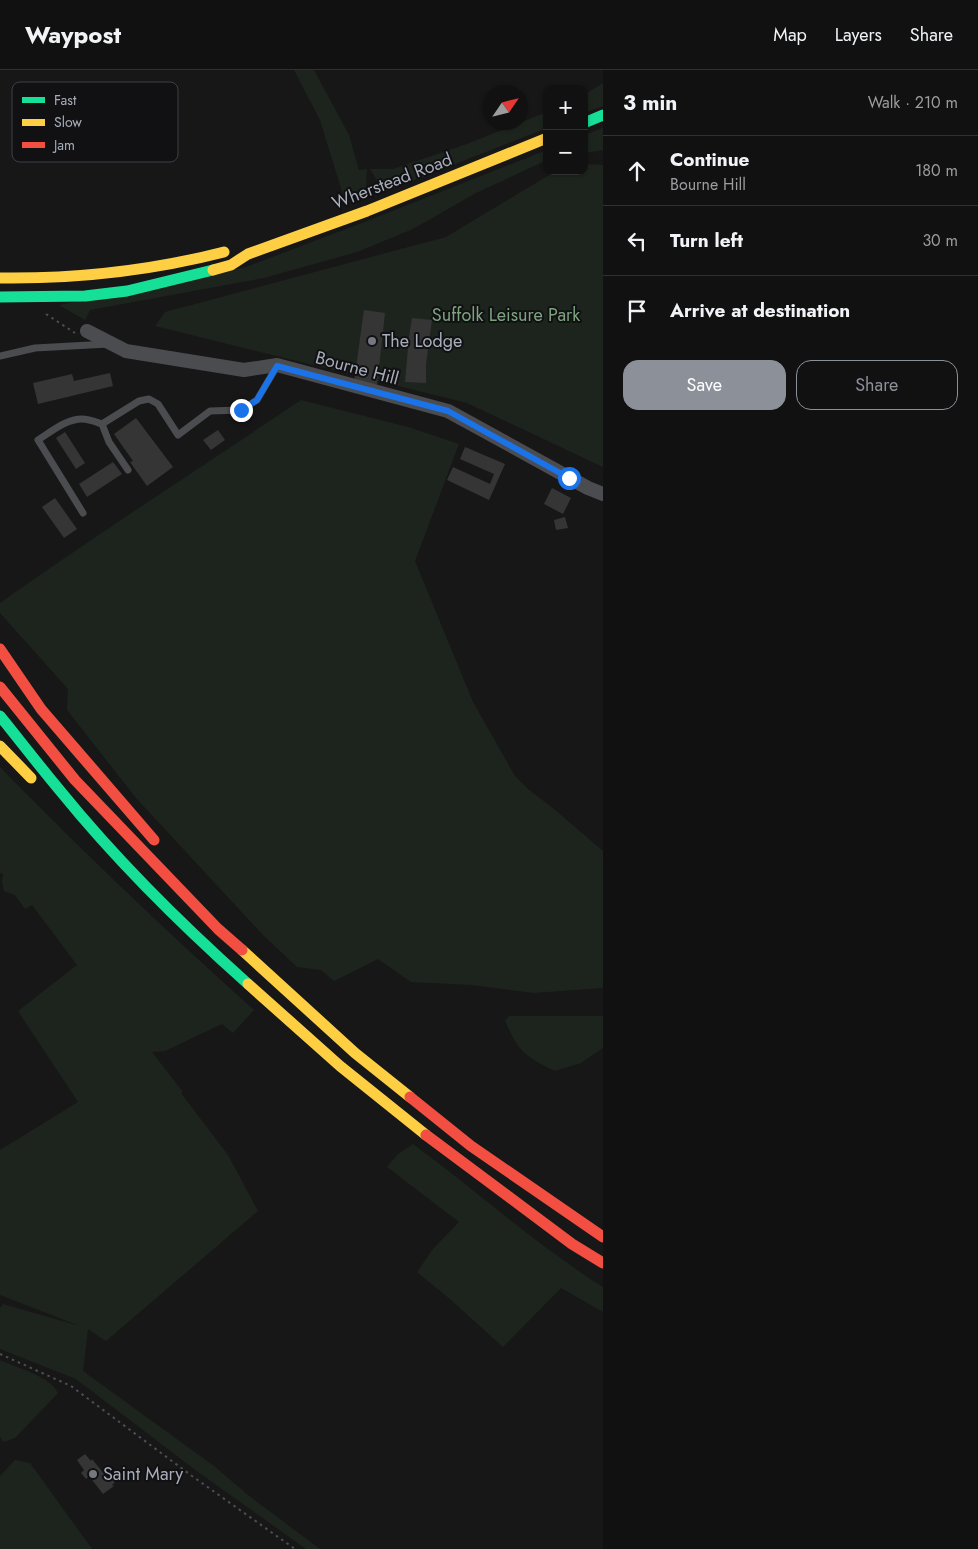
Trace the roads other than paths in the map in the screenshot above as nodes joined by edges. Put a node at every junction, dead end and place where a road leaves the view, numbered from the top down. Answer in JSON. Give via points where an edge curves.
{"nodes":[{"id":1,"x":603,"y":115,"type":"edge"},
{"id":2,"x":588,"y":121,"type":"edge"},
{"id":3,"x":543,"y":140,"type":"edge"},
{"id":4,"x":248,"y":254,"type":"junction"},
{"id":5,"x":0,"y":278,"type":"edge"},
{"id":6,"x":0,"y":297,"type":"edge"},
{"id":7,"x":87,"y":330,"type":"dead end"},
{"id":8,"x":114,"y":344,"type":"junction"},
{"id":9,"x":0,"y":356,"type":"edge"},
{"id":10,"x":277,"y":366,"type":"junction"},
{"id":11,"x":102,"y":424,"type":"junction"},
{"id":12,"x":128,"y":470,"type":"dead end"},
{"id":13,"x":603,"y":494,"type":"edge"},
{"id":14,"x":83,"y":513,"type":"dead end"},
{"id":15,"x":0,"y":649,"type":"edge"},
{"id":16,"x":0,"y":687,"type":"edge"},
{"id":17,"x":0,"y":716,"type":"edge"},
{"id":18,"x":0,"y":746,"type":"edge"},
{"id":19,"x":39,"y":786,"type":"dead end"},
{"id":20,"x":64,"y":814,"type":"dead end"},
{"id":21,"x":159,"y":845,"type":"dead end"},
{"id":22,"x":117,"y":856,"type":"junction"},
{"id":23,"x":196,"y":890,"type":"dead end"},
{"id":24,"x":218,"y":929,"type":"junction"},
{"id":25,"x":603,"y":1238,"type":"edge"},
{"id":26,"x":603,"y":1262,"type":"edge"}],
"edges":[{"from":1,"to":2,"type":"main road"},
{"from":3,"to":4,"type":"main road","name":"Wherstead Road","via":[[367,211]]},
{"from":4,"to":5,"type":"main road","name":"Wherstead Road","via":[[229,251],[157,267],[88,276]]},
{"from":4,"to":6,"type":"main road","name":"Wherstead Road","via":[[231,265],[127,291],[84,296]]},
{"from":7,"to":8,"type":"street","name":"Bourne Hill"},
{"from":8,"to":9,"type":"lane","via":[[35,348]]},
{"from":8,"to":10,"type":"street","name":"Bourne Hill","via":[[126,351],[244,370]]},
{"from":10,"to":11,"type":"lane","via":[[257,400],[241,410],[210,411],[178,435],[158,404],[149,399],[139,401]]},
{"from":10,"to":13,"type":"street","name":"Bourne Hill","via":[[448,411]]},
{"from":11,"to":12,"type":"lane","via":[[109,442]]},
{"from":11,"to":14,"type":"lane","via":[[73,420],[38,440]]},
{"from":15,"to":21,"type":"main road","via":[[41,709]]},
{"from":16,"to":24,"type":"main road","via":[[75,780]]},
{"from":17,"to":22,"type":"main road"},
{"from":18,"to":19,"type":"main road"},
{"from":20,"to":22,"type":"main road","via":[[84,834]]},
{"from":22,"to":26,"type":"main road","via":[[203,944],[340,1066],[457,1159],[572,1244]]},
{"from":23,"to":24,"type":"main road"},
{"from":24,"to":25,"type":"main road","via":[[355,1053],[471,1146]]}]}
